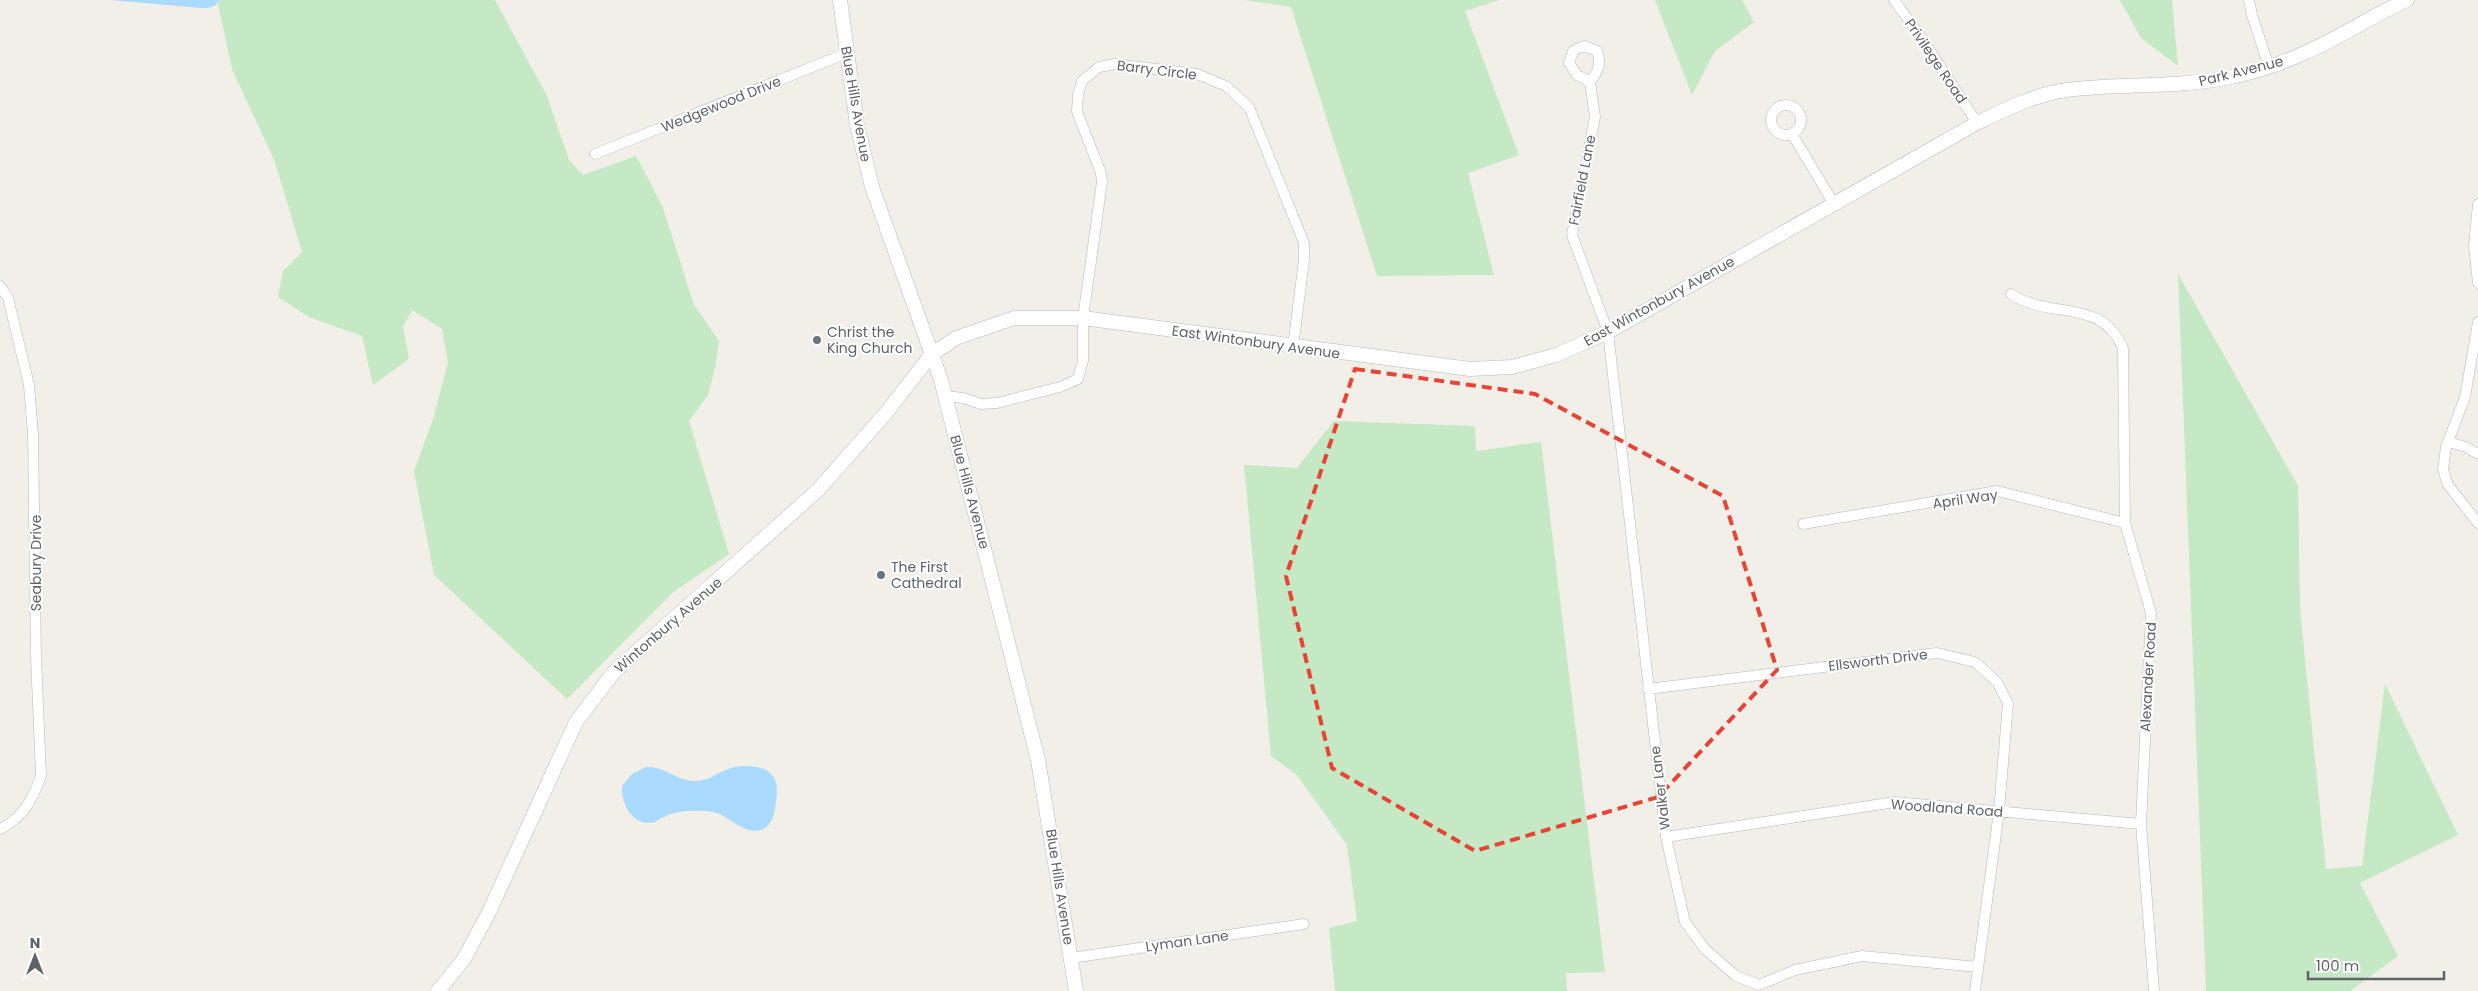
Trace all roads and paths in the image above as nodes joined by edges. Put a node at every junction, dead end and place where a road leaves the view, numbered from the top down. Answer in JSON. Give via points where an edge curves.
{"nodes":[{"id":1,"x":840,"y":0,"type":"edge"},
{"id":2,"x":1894,"y":0,"type":"edge"},
{"id":3,"x":2249,"y":0,"type":"edge"},
{"id":4,"x":2407,"y":0,"type":"edge"},
{"id":5,"x":847,"y":53,"type":"junction"},
{"id":6,"x":2269,"y":67,"type":"junction"},
{"id":7,"x":1590,"y":82,"type":"dead end"},
{"id":8,"x":2122,"y":85,"type":"joint"},
{"id":9,"x":1977,"y":123,"type":"junction"},
{"id":10,"x":1792,"y":134,"type":"dead end"},
{"id":11,"x":595,"y":154,"type":"dead end"},
{"id":12,"x":1834,"y":204,"type":"junction"},
{"id":13,"x":2478,"y":204,"type":"edge"},
{"id":14,"x":2478,"y":283,"type":"edge"},
{"id":15,"x":0,"y":286,"type":"edge"},
{"id":16,"x":2011,"y":294,"type":"dead end"},
{"id":17,"x":1084,"y":318,"type":"junction"},
{"id":18,"x":2478,"y":322,"type":"edge"},
{"id":19,"x":1608,"y":332,"type":"junction"},
{"id":20,"x":1293,"y":347,"type":"junction"},
{"id":21,"x":931,"y":355,"type":"junction"},
{"id":22,"x":945,"y":396,"type":"junction"},
{"id":23,"x":2448,"y":442,"type":"junction"},
{"id":24,"x":2478,"y":454,"type":"edge"},
{"id":25,"x":2125,"y":523,"type":"junction"},
{"id":26,"x":2478,"y":523,"type":"edge"},
{"id":27,"x":1803,"y":524,"type":"dead end"},
{"id":28,"x":1648,"y":689,"type":"junction"},
{"id":29,"x":1999,"y":811,"type":"junction"},
{"id":30,"x":2141,"y":824,"type":"junction"},
{"id":31,"x":0,"y":829,"type":"edge"},
{"id":32,"x":1666,"y":837,"type":"junction"},
{"id":33,"x":1304,"y":924,"type":"dead end"},
{"id":34,"x":1071,"y":958,"type":"junction"},
{"id":35,"x":1978,"y":967,"type":"junction"},
{"id":36,"x":1759,"y":988,"type":"edge"},
{"id":37,"x":438,"y":991,"type":"edge"},
{"id":38,"x":1076,"y":991,"type":"edge"},
{"id":39,"x":1975,"y":991,"type":"edge"},
{"id":40,"x":2154,"y":991,"type":"edge"}],
"edges":[{"from":1,"to":5,"type":"main road","name":"Blue Hills Avenue"},
{"from":2,"to":9,"type":"street","name":"Privilege Road"},
{"from":3,"to":6,"type":"street"},
{"from":4,"to":6,"type":"main road","name":"Park Avenue","via":[[2302,54]]},
{"from":5,"to":11,"type":"street","name":"Wedgewood Drive"},
{"from":5,"to":21,"type":"main road","name":"Blue Hills Avenue","via":[[872,187]]},
{"from":6,"to":8,"type":"main road","name":"Park Avenue","via":[[2187,84]]},
{"from":7,"to":19,"type":"street","name":"Fairfield Lane","via":[[1595,118],[1572,235]]},
{"from":8,"to":9,"type":"main road","name":"East Wintonbury Avenue","via":[[2064,90],[2018,103]]},
{"from":9,"to":12,"type":"main road","name":"East Wintonbury Avenue"},
{"from":10,"to":12,"type":"street"},
{"from":12,"to":19,"type":"main road","name":"East Wintonbury Avenue"},
{"from":13,"to":14,"type":"street","via":[[2474,246]]},
{"from":15,"to":31,"type":"street","name":"Seabury Drive","via":[[8,298],[29,385],[36,498],[36,657],[41,776],[26,810]]},
{"from":16,"to":25,"type":"street","name":"Alexander Road","via":[[2023,302],[2094,317],[2118,336],[2124,349]]},
{"from":17,"to":20,"type":"main road","name":"East Wintonbury Avenue"},
{"from":17,"to":20,"type":"street","name":"Barry Circle","via":[[1102,179],[1078,116],[1081,84],[1094,70],[1115,64],[1197,74],[1232,90],[1249,107],[1301,232],[1305,253]]},
{"from":17,"to":21,"type":"main road","name":"East Wintonbury Avenue","via":[[1007,320],[956,338]]},
{"from":17,"to":22,"type":"street","name":"Barry Circle","via":[[1082,369],[1072,383],[987,404]]},
{"from":18,"to":23,"type":"street","via":[[2465,397]]},
{"from":19,"to":20,"type":"main road","name":"East Wintonbury Avenue","via":[[1539,360],[1512,367],[1470,369]]},
{"from":19,"to":28,"type":"street","name":"Walker Lane"},
{"from":21,"to":22,"type":"main road","name":"Blue Hills Avenue"},
{"from":21,"to":37,"type":"main road","name":"Wintonbury Avenue","via":[[886,413],[818,490],[614,672],[576,722],[489,912],[464,959]]},
{"from":22,"to":34,"type":"main road","name":"Blue Hills Avenue","via":[[1038,760]]},
{"from":23,"to":24,"type":"street"},
{"from":23,"to":26,"type":"street","via":[[2442,470],[2461,504]]},
{"from":25,"to":27,"type":"street","name":"April Way","via":[[1997,492]]},
{"from":25,"to":30,"type":"street","name":"Alexander Road","via":[[2151,613]]},
{"from":28,"to":29,"type":"street","name":"Ellsworth Drive","via":[[1937,652],[1975,662],[1997,682],[2008,703]]},
{"from":28,"to":32,"type":"street","name":"Walker Lane"},
{"from":29,"to":30,"type":"street","name":"Woodland Road"},
{"from":29,"to":32,"type":"street","name":"Woodland Road","via":[[1895,802]]},
{"from":29,"to":35,"type":"street","name":"Ellsworth Drive"},
{"from":30,"to":40,"type":"street","name":"Alexander Road"},
{"from":32,"to":36,"type":"street","name":"Walker Lane","via":[[1685,922],[1705,949],[1736,976]]},
{"from":33,"to":34,"type":"street","name":"Lyman Lane"},
{"from":34,"to":38,"type":"main road","name":"Blue Hills Avenue"},
{"from":35,"to":36,"type":"street","name":"Walker Lane","via":[[1862,956],[1795,970]]},
{"from":35,"to":39,"type":"street","name":"Ellsworth Drive"}]}
